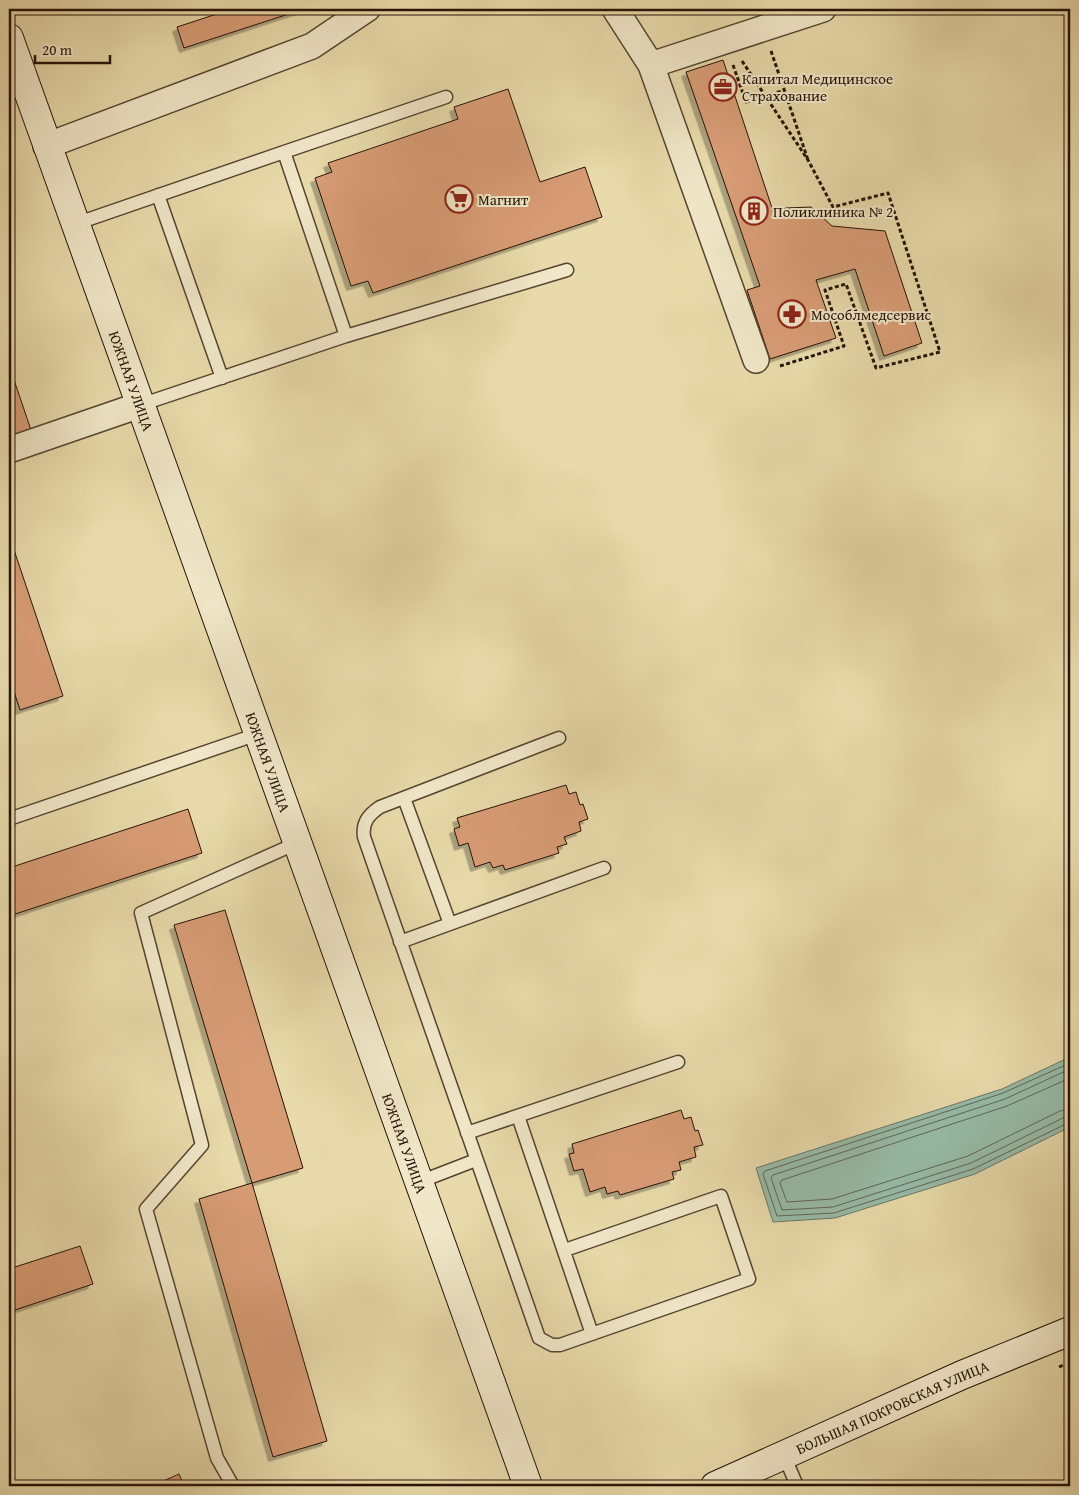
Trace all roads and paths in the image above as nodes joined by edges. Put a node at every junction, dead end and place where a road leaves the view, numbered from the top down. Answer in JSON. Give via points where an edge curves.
{"nodes":[{"id":1,"x":367,"y":9,"type":"edge"},
{"id":2,"x":615,"y":9,"type":"edge"},
{"id":3,"x":823,"y":9,"type":"edge"},
{"id":4,"x":9,"y":38,"type":"edge"},
{"id":5,"x":731,"y":44,"type":"junction"},
{"id":6,"x":770,"y":46,"type":"dead end"},
{"id":7,"x":651,"y":64,"type":"junction"},
{"id":8,"x":785,"y":90,"type":"junction"},
{"id":9,"x":767,"y":96,"type":"junction"},
{"id":10,"x":446,"y":97,"type":"dead end"},
{"id":11,"x":46,"y":146,"type":"junction"},
{"id":12,"x":284,"y":152,"type":"junction"},
{"id":13,"x":808,"y":160,"type":"junction"},
{"id":14,"x":158,"y":195,"type":"junction"},
{"id":15,"x":75,"y":224,"type":"junction"},
{"id":16,"x":566,"y":270,"type":"dead end"},
{"id":17,"x":346,"y":336,"type":"junction"},
{"id":18,"x":767,"y":363,"type":"joint"},
{"id":19,"x":222,"y":378,"type":"junction"},
{"id":20,"x":140,"y":405,"type":"junction"},
{"id":21,"x":9,"y":450,"type":"edge"},
{"id":22,"x":258,"y":734,"type":"junction"},
{"id":23,"x":560,"y":738,"type":"dead end"},
{"id":24,"x":404,"y":798,"type":"junction"},
{"id":25,"x":9,"y":819,"type":"edge"},
{"id":26,"x":297,"y":843,"type":"junction"},
{"id":27,"x":604,"y":868,"type":"dead end"},
{"id":28,"x":450,"y":924,"type":"junction"},
{"id":29,"x":400,"y":942,"type":"junction"},
{"id":30,"x":678,"y":1062,"type":"dead end"},
{"id":31,"x":518,"y":1116,"type":"junction"},
{"id":32,"x":467,"y":1133,"type":"junction"},
{"id":33,"x":476,"y":1160,"type":"junction"},
{"id":34,"x":419,"y":1182,"type":"junction"},
{"id":35,"x":565,"y":1250,"type":"junction"},
{"id":36,"x":1070,"y":1331,"type":"edge"},
{"id":37,"x":592,"y":1334,"type":"junction"},
{"id":38,"x":784,"y":1455,"type":"junction"},
{"id":39,"x":233,"y":1486,"type":"edge"},
{"id":40,"x":528,"y":1486,"type":"edge"},
{"id":41,"x":715,"y":1486,"type":"edge"},
{"id":42,"x":797,"y":1486,"type":"edge"}],
"edges":[{"from":1,"to":11,"type":"street","via":[[312,46]]},
{"from":2,"to":7,"type":"street"},
{"from":3,"to":5,"type":"street"},
{"from":4,"to":11,"type":"street","name":"ЮЖНАЯ УЛИЦА"},
{"from":5,"to":7,"type":"street"},
{"from":5,"to":9,"type":"path"},
{"from":5,"to":9,"type":"path","via":[[728,50],[746,102]]},
{"from":6,"to":8,"type":"path"},
{"from":7,"to":18,"type":"street"},
{"from":8,"to":9,"type":"path"},
{"from":8,"to":13,"type":"path"},
{"from":9,"to":13,"type":"path"},
{"from":10,"to":12,"type":"lane"},
{"from":11,"to":15,"type":"street","name":"ЮЖНАЯ УЛИЦА"},
{"from":12,"to":14,"type":"lane"},
{"from":12,"to":17,"type":"lane"},
{"from":13,"to":18,"type":"path","via":[[833,206],[888,193],[940,352],[876,368],[846,284],[826,290],[844,346]]},
{"from":14,"to":15,"type":"lane"},
{"from":14,"to":19,"type":"lane"},
{"from":15,"to":20,"type":"street","name":"ЮЖНАЯ УЛИЦА"},
{"from":16,"to":17,"type":"lane"},
{"from":17,"to":19,"type":"lane"},
{"from":19,"to":20,"type":"lane"},
{"from":20,"to":21,"type":"street"},
{"from":20,"to":22,"type":"street","name":"ЮЖНАЯ УЛИЦА"},
{"from":22,"to":25,"type":"lane"},
{"from":22,"to":26,"type":"street","name":"ЮЖНАЯ УЛИЦА"},
{"from":23,"to":24,"type":"lane"},
{"from":24,"to":28,"type":"lane"},
{"from":24,"to":29,"type":"lane","via":[[380,807],[366,820],[363,828]]},
{"from":26,"to":34,"type":"street","name":"ЮЖНАЯ УЛИЦА"},
{"from":26,"to":39,"type":"lane","via":[[141,913],[202,1145],[146,1209],[218,1458]]},
{"from":27,"to":28,"type":"lane"},
{"from":28,"to":29,"type":"lane"},
{"from":29,"to":32,"type":"lane"},
{"from":30,"to":31,"type":"lane"},
{"from":31,"to":32,"type":"lane"},
{"from":31,"to":35,"type":"lane"},
{"from":32,"to":33,"type":"lane"},
{"from":33,"to":34,"type":"lane"},
{"from":33,"to":37,"type":"lane","via":[[539,1338],[552,1345],[560,1345]]},
{"from":34,"to":40,"type":"street","name":"ЮЖНАЯ УЛИЦА"},
{"from":35,"to":37,"type":"lane"},
{"from":35,"to":37,"type":"lane","via":[[721,1196],[749,1279]]},
{"from":36,"to":38,"type":"street","name":"БОЛЬШАЯ ПОКРОВСКАЯ УЛИЦА","via":[[962,1375]]},
{"from":38,"to":41,"type":"street","name":"БОЛЬШАЯ ПОКРОВСКАЯ УЛИЦА"},
{"from":38,"to":42,"type":"lane"}]}
